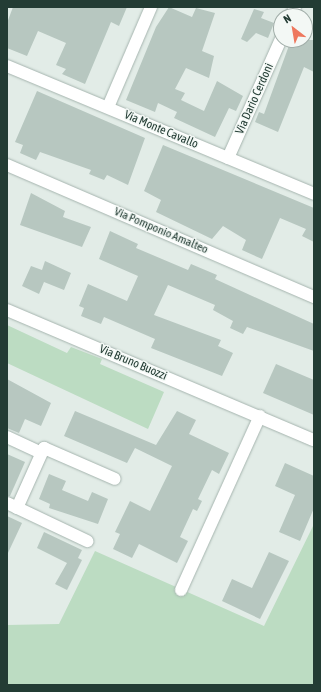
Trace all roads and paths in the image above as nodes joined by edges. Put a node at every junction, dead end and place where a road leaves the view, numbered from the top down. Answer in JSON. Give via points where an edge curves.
{"nodes":[{"id":1,"x":151,"y":7,"type":"edge"},
{"id":2,"x":277,"y":48,"type":"edge"},
{"id":3,"x":7,"y":66,"type":"edge"},
{"id":4,"x":108,"y":107,"type":"junction"},
{"id":5,"x":228,"y":158,"type":"junction"},
{"id":6,"x":7,"y":165,"type":"edge"},
{"id":7,"x":314,"y":194,"type":"edge"},
{"id":8,"x":314,"y":297,"type":"edge"},
{"id":9,"x":7,"y":310,"type":"edge"},
{"id":10,"x":260,"y":416,"type":"junction"},
{"id":11,"x":7,"y":437,"type":"edge"},
{"id":12,"x":314,"y":440,"type":"edge"},
{"id":13,"x":42,"y":453,"type":"junction"},
{"id":14,"x":115,"y":479,"type":"dead end"},
{"id":15,"x":12,"y":505,"type":"edge"},
{"id":16,"x":87,"y":541,"type":"dead end"},
{"id":17,"x":181,"y":590,"type":"dead end"}],
"edges":[{"from":1,"to":4,"type":"street"},
{"from":2,"to":5,"type":"street","name":"Via Dario Cerdoni"},
{"from":3,"to":4,"type":"street","name":"Via Monte Cavallo"},
{"from":4,"to":5,"type":"street","name":"Via Monte Cavallo"},
{"from":5,"to":7,"type":"street","name":"Via Monte Cavallo"},
{"from":6,"to":8,"type":"street","name":"Via Pomponio Amalteo"},
{"from":9,"to":10,"type":"street","name":"Via Bruno Buozzi"},
{"from":10,"to":12,"type":"street","name":"Via Bruno Buozzi"},
{"from":10,"to":17,"type":"street"},
{"from":11,"to":13,"type":"street"},
{"from":13,"to":14,"type":"street","via":[[44,448]]},
{"from":13,"to":15,"type":"street"},
{"from":15,"to":16,"type":"street"}]}
